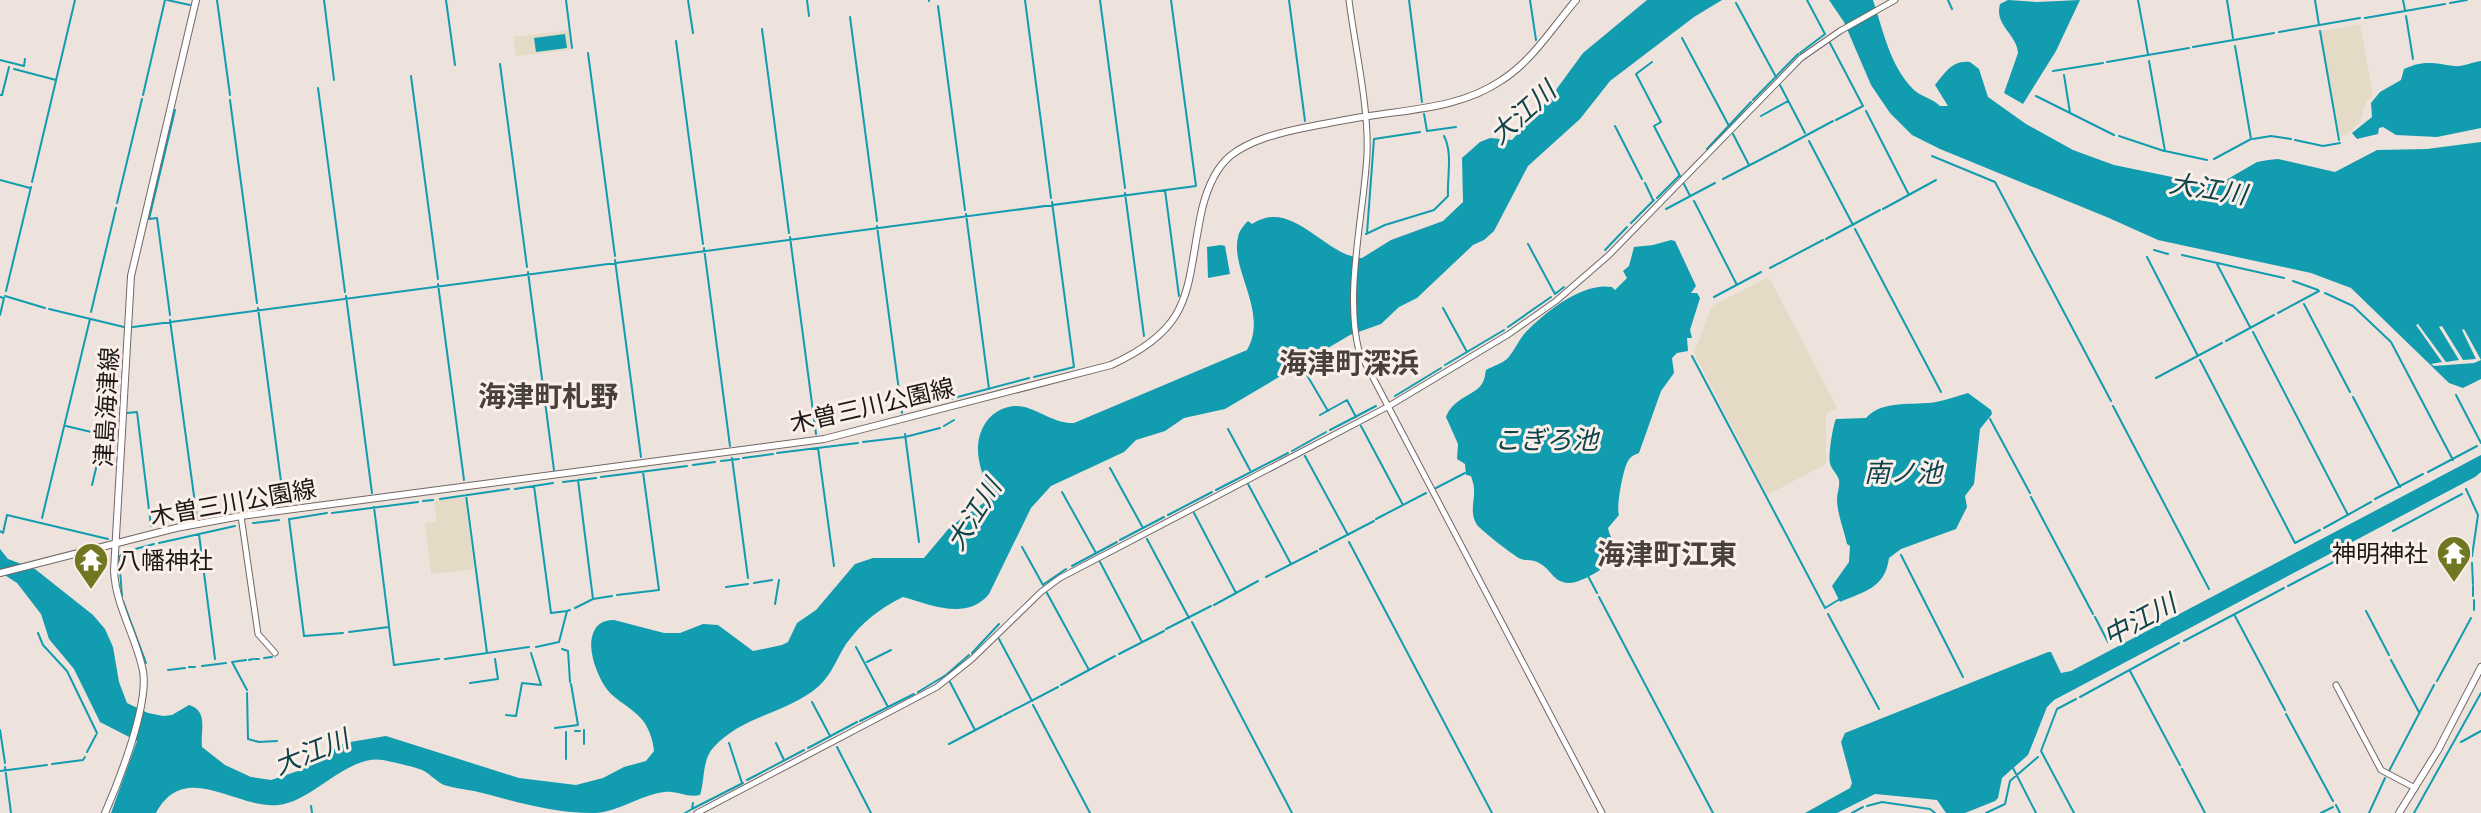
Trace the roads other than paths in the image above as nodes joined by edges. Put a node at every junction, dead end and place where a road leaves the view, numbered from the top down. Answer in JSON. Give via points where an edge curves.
{"nodes":[{"id":1,"x":196,"y":0,"type":"edge"},
{"id":2,"x":1349,"y":0,"type":"edge"},
{"id":3,"x":1576,"y":0,"type":"edge"},
{"id":4,"x":1895,"y":0,"type":"edge"},
{"id":5,"x":1364,"y":116,"type":"junction"},
{"id":6,"x":1389,"y":406,"type":"junction"},
{"id":7,"x":241,"y":516,"type":"junction"},
{"id":8,"x":115,"y":543,"type":"junction"},
{"id":9,"x":0,"y":573,"type":"edge"},
{"id":10,"x":275,"y":653,"type":"dead end"},
{"id":11,"x":2481,"y":667,"type":"edge"},
{"id":12,"x":2336,"y":685,"type":"dead end"},
{"id":13,"x":2415,"y":788,"type":"junction"},
{"id":14,"x":105,"y":813,"type":"edge"},
{"id":15,"x":697,"y":813,"type":"edge"},
{"id":16,"x":1602,"y":813,"type":"edge"},
{"id":17,"x":2399,"y":813,"type":"edge"}],
"edges":[{"from":1,"to":8,"type":"main road","name":"津島海津線","via":[[131,276]]},
{"from":2,"to":5,"type":"street"},
{"from":3,"to":5,"type":"main road","name":"木曽三川公園線","via":[[1502,81],[1457,101]]},
{"from":4,"to":6,"type":"street","via":[[1801,58],[1576,284],[1509,334]]},
{"from":5,"to":6,"type":"street","via":[[1367,151],[1355,335]]},
{"from":5,"to":7,"type":"main road","name":"木曽三川公園線","via":[[1272,136],[1231,156],[1207,190],[1191,280],[1176,315],[1152,343],[1111,365],[824,439]]},
{"from":6,"to":15,"type":"street","via":[[1060,578],[937,687]]},
{"from":6,"to":16,"type":"street"},
{"from":7,"to":8,"type":"main road","name":"木曽三川公園線"},
{"from":7,"to":10,"type":"street","via":[[258,634]]},
{"from":8,"to":9,"type":"main road","name":"木曽三川公園線"},
{"from":8,"to":14,"type":"main road","name":"津島海津線","via":[[118,600],[144,686]]},
{"from":11,"to":13,"type":"main road"},
{"from":12,"to":13,"type":"street","via":[[2381,770]]},
{"from":13,"to":17,"type":"main road"}]}
